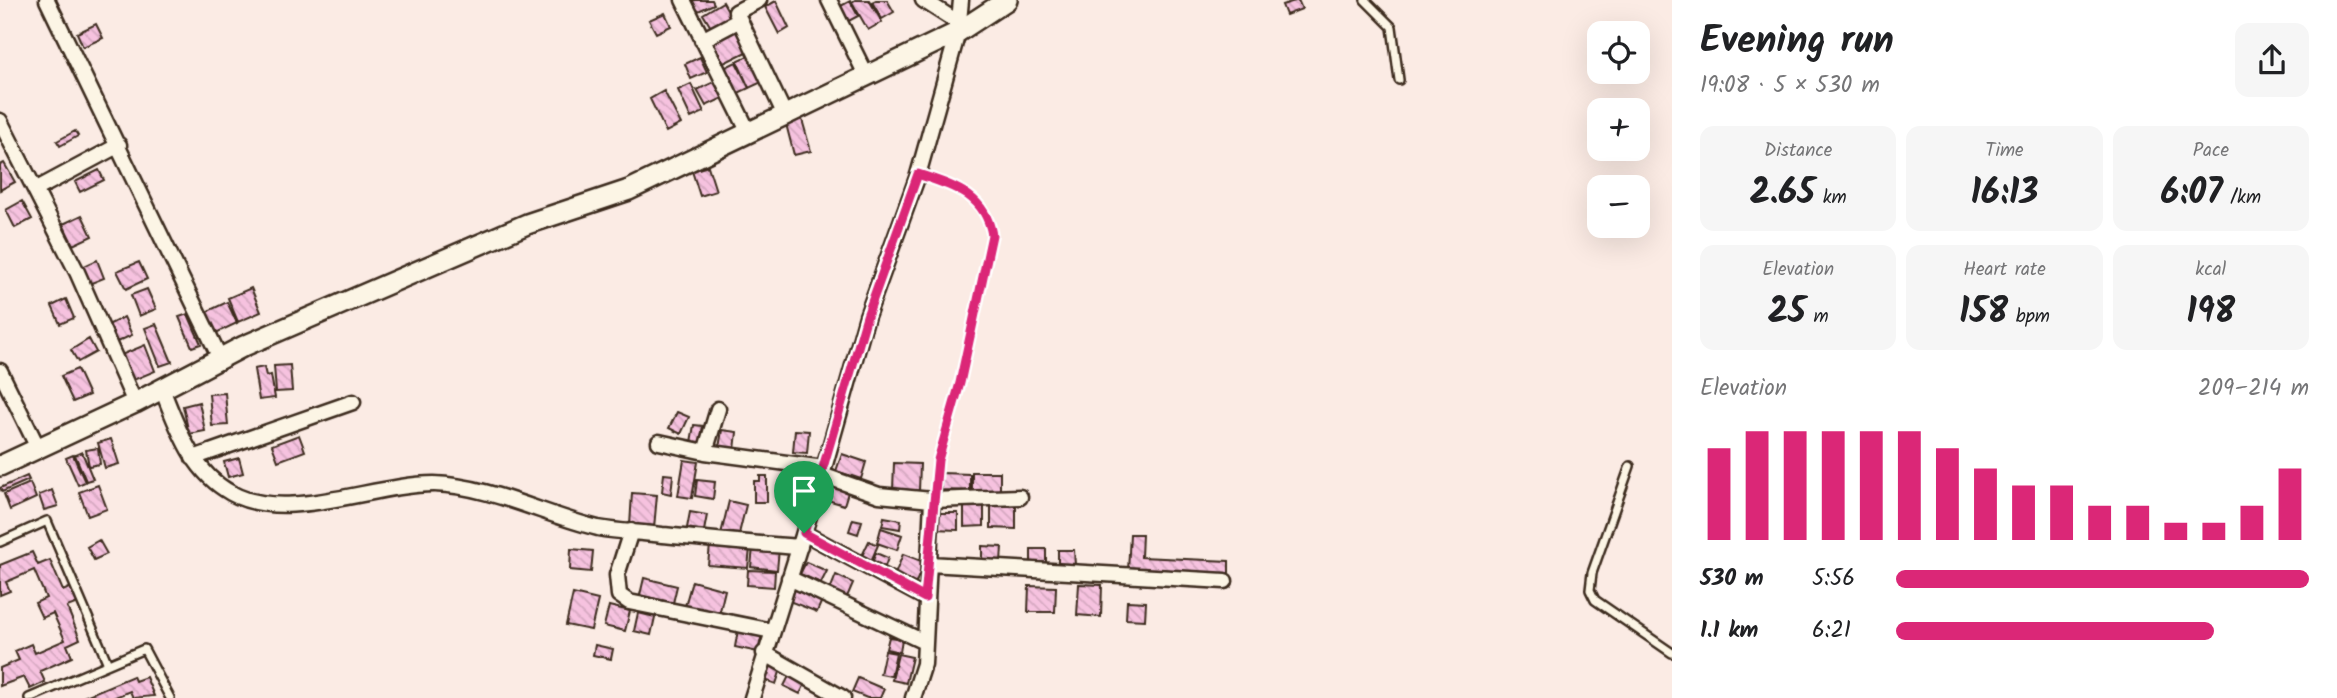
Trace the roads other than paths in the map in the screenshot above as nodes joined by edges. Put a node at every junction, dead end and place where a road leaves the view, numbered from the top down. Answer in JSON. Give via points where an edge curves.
{"nodes":[{"id":1,"x":47,"y":0,"type":"edge"},
{"id":2,"x":683,"y":0,"type":"edge"},
{"id":3,"x":760,"y":0,"type":"edge"},
{"id":4,"x":829,"y":0,"type":"edge"},
{"id":5,"x":923,"y":0,"type":"edge"},
{"id":6,"x":961,"y":0,"type":"edge"},
{"id":7,"x":1007,"y":0,"type":"edge"},
{"id":8,"x":1366,"y":0,"type":"edge"},
{"id":9,"x":740,"y":20,"type":"junction"},
{"id":10,"x":959,"y":27,"type":"junction"},
{"id":11,"x":702,"y":40,"type":"junction"},
{"id":12,"x":866,"y":75,"type":"junction"},
{"id":13,"x":1399,"y":80,"type":"dead end"},
{"id":14,"x":784,"y":113,"type":"junction"},
{"id":15,"x":0,"y":121,"type":"edge"},
{"id":16,"x":749,"y":133,"type":"junction"},
{"id":17,"x":119,"y":145,"type":"junction"},
{"id":18,"x":35,"y":190,"type":"junction"},
{"id":19,"x":220,"y":358,"type":"junction"},
{"id":20,"x":0,"y":371,"type":"edge"},
{"id":21,"x":162,"y":389,"type":"junction"},
{"id":22,"x":353,"y":402,"type":"dead end"},
{"id":23,"x":135,"y":403,"type":"junction"},
{"id":24,"x":718,"y":409,"type":"dead end"},
{"id":25,"x":659,"y":442,"type":"dead end"},
{"id":26,"x":38,"y":448,"type":"junction"},
{"id":27,"x":705,"y":452,"type":"junction"},
{"id":28,"x":193,"y":458,"type":"junction"},
{"id":29,"x":0,"y":466,"type":"edge"},
{"id":30,"x":1630,"y":466,"type":"dead end"},
{"id":31,"x":823,"y":472,"type":"junction"},
{"id":32,"x":1020,"y":497,"type":"dead end"},
{"id":33,"x":932,"y":500,"type":"junction"},
{"id":34,"x":631,"y":531,"type":"junction"},
{"id":35,"x":802,"y":540,"type":"junction"},
{"id":36,"x":0,"y":542,"type":"edge"},
{"id":37,"x":929,"y":564,"type":"junction"},
{"id":38,"x":789,"y":578,"type":"junction"},
{"id":39,"x":1225,"y":580,"type":"dead end"},
{"id":40,"x":925,"y":598,"type":"junction"},
{"id":41,"x":772,"y":631,"type":"junction"},
{"id":42,"x":924,"y":642,"type":"junction"},
{"id":43,"x":764,"y":653,"type":"junction"},
{"id":44,"x":1672,"y":653,"type":"edge"},
{"id":45,"x":108,"y":664,"type":"junction"},
{"id":46,"x":29,"y":698,"type":"edge"},
{"id":47,"x":170,"y":698,"type":"edge"},
{"id":48,"x":752,"y":698,"type":"edge"},
{"id":49,"x":843,"y":698,"type":"edge"},
{"id":50,"x":913,"y":698,"type":"edge"}],
"edges":[{"from":1,"to":17,"type":"street"},
{"from":2,"to":11,"type":"street"},
{"from":3,"to":9,"type":"street","via":[[736,12]]},
{"from":4,"to":12,"type":"street"},
{"from":5,"to":10,"type":"street"},
{"from":6,"to":10,"type":"street"},
{"from":7,"to":10,"type":"street"},
{"from":8,"to":13,"type":"lane","via":[[1392,27]]},
{"from":9,"to":11,"type":"street"},
{"from":9,"to":14,"type":"street"},
{"from":10,"to":12,"type":"street"},
{"from":10,"to":31,"type":"street","via":[[918,174],[867,316]]},
{"from":11,"to":16,"type":"street"},
{"from":12,"to":14,"type":"street"},
{"from":14,"to":16,"type":"street"},
{"from":15,"to":18,"type":"street"},
{"from":16,"to":19,"type":"street","via":[[629,190],[504,233]]},
{"from":17,"to":18,"type":"street"},
{"from":17,"to":19,"type":"street"},
{"from":18,"to":23,"type":"street"},
{"from":19,"to":21,"type":"street"},
{"from":20,"to":26,"type":"street"},
{"from":21,"to":23,"type":"street"},
{"from":21,"to":28,"type":"street"},
{"from":22,"to":28,"type":"street"},
{"from":23,"to":26,"type":"street"},
{"from":24,"to":27,"type":"street"},
{"from":25,"to":27,"type":"street"},
{"from":26,"to":29,"type":"street"},
{"from":27,"to":31,"type":"street"},
{"from":28,"to":34,"type":"street","via":[[229,493],[256,504],[290,505],[408,484],[439,484],[600,528]]},
{"from":30,"to":44,"type":"lane","via":[[1590,590],[1595,600]]},
{"from":31,"to":33,"type":"street","via":[[879,495]]},
{"from":31,"to":35,"type":"street"},
{"from":32,"to":33,"type":"street"},
{"from":33,"to":37,"type":"street"},
{"from":34,"to":35,"type":"street"},
{"from":34,"to":41,"type":"street","via":[[617,575],[619,596],[629,602]]},
{"from":35,"to":38,"type":"street"},
{"from":35,"to":40,"type":"street"},
{"from":36,"to":45,"type":"lane","via":[[47,521]]},
{"from":37,"to":39,"type":"street"},
{"from":37,"to":40,"type":"street"},
{"from":38,"to":41,"type":"street"},
{"from":38,"to":42,"type":"street"},
{"from":40,"to":42,"type":"street"},
{"from":41,"to":43,"type":"street"},
{"from":42,"to":50,"type":"street","via":[[924,664]]},
{"from":43,"to":48,"type":"street"},
{"from":43,"to":49,"type":"street"},
{"from":45,"to":46,"type":"lane"},
{"from":45,"to":47,"type":"lane","via":[[144,649]]}]}
